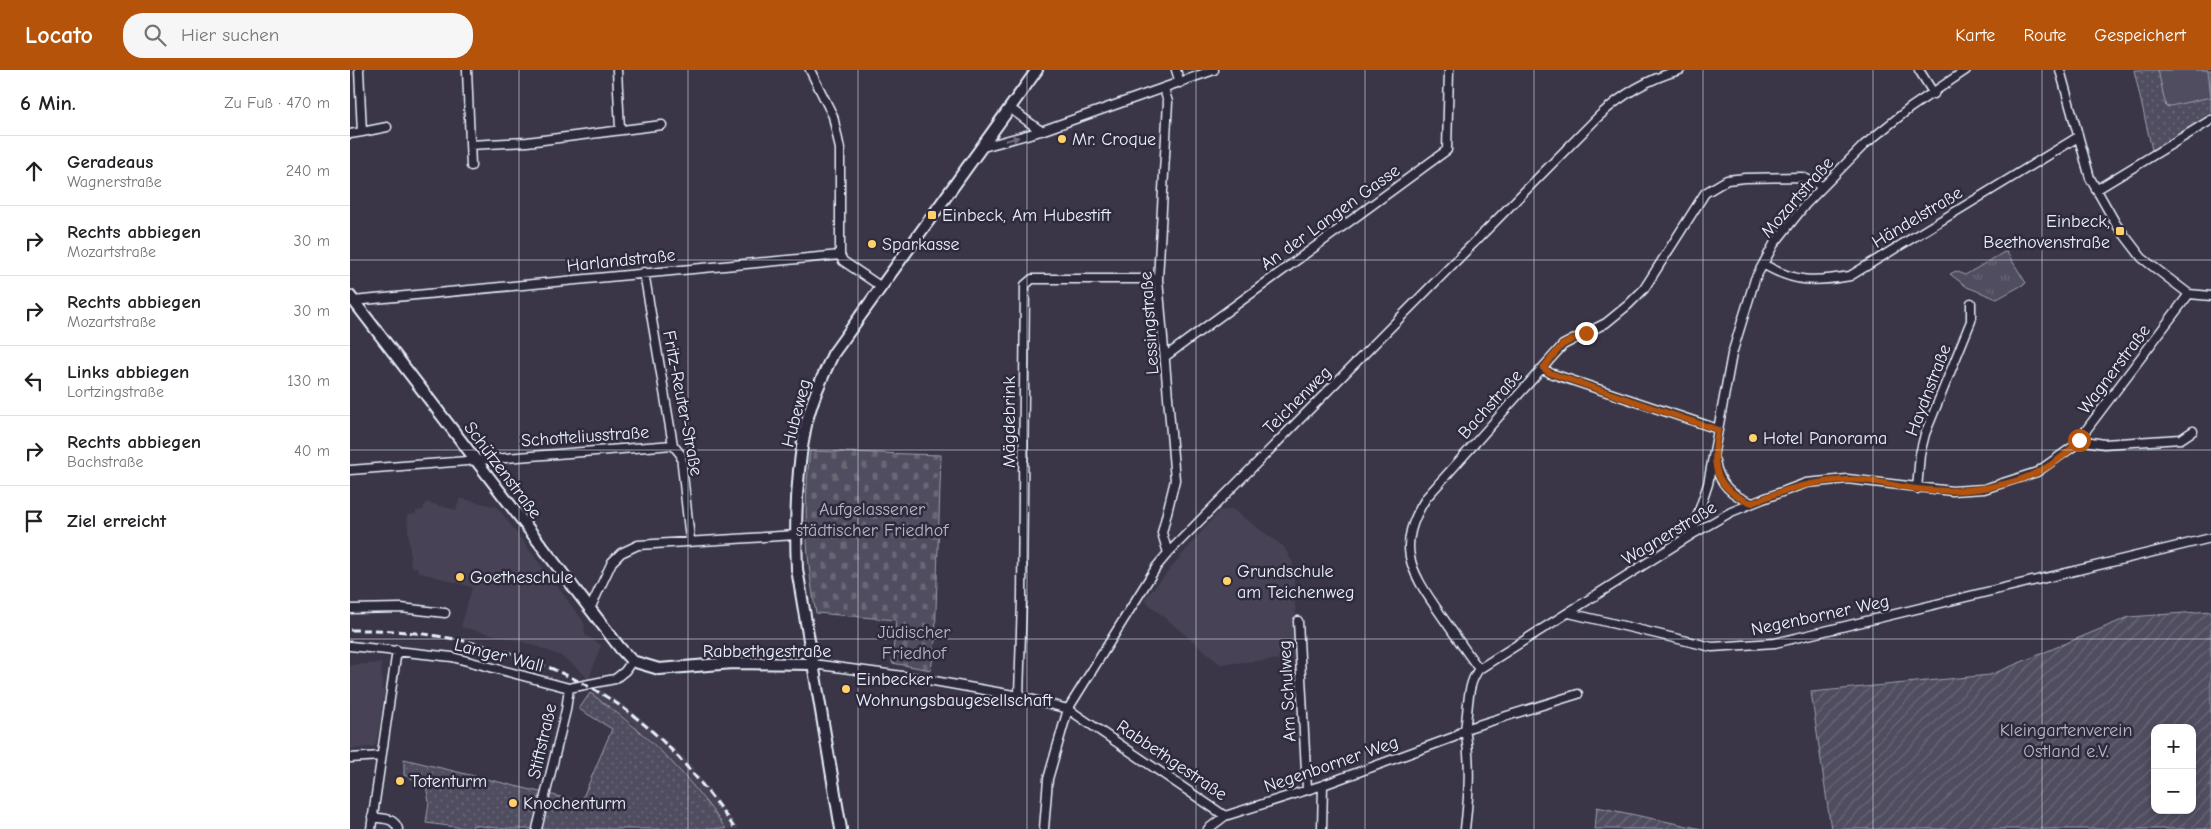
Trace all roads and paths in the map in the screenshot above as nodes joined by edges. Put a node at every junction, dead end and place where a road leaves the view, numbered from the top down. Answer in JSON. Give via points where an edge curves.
{"nodes":[{"id":1,"x":359,"y":70,"type":"edge"},
{"id":2,"x":467,"y":70,"type":"edge"},
{"id":3,"x":618,"y":70,"type":"edge"},
{"id":4,"x":810,"y":70,"type":"edge"},
{"id":5,"x":1037,"y":70,"type":"edge"},
{"id":6,"x":1176,"y":70,"type":"edge"},
{"id":7,"x":1214,"y":70,"type":"edge"},
{"id":8,"x":1449,"y":70,"type":"edge"},
{"id":9,"x":1680,"y":70,"type":"edge"},
{"id":10,"x":1919,"y":70,"type":"edge"},
{"id":11,"x":1966,"y":70,"type":"edge"},
{"id":12,"x":2060,"y":70,"type":"edge"},
{"id":13,"x":1180,"y":82,"type":"junction"},
{"id":14,"x":1164,"y":89,"type":"junction"},
{"id":15,"x":1934,"y":94,"type":"junction"},
{"id":16,"x":1014,"y":111,"type":"junction"},
{"id":17,"x":2211,"y":120,"type":"edge"},
{"id":18,"x":662,"y":125,"type":"dead end"},
{"id":19,"x":388,"y":127,"type":"dead end"},
{"id":20,"x":620,"y":129,"type":"junction"},
{"id":21,"x":1041,"y":131,"type":"junction"},
{"id":22,"x":362,"y":132,"type":"junction"},
{"id":23,"x":350,"y":134,"type":"edge"},
{"id":24,"x":2078,"y":137,"type":"junction"},
{"id":25,"x":470,"y":145,"type":"junction"},
{"id":26,"x":983,"y":147,"type":"junction"},
{"id":27,"x":472,"y":166,"type":"dead end"},
{"id":28,"x":1822,"y":186,"type":"junction"},
{"id":29,"x":2096,"y":190,"type":"junction"},
{"id":30,"x":840,"y":255,"type":"junction"},
{"id":31,"x":1763,"y":264,"type":"junction"},
{"id":32,"x":644,"y":272,"type":"junction"},
{"id":33,"x":1158,"y":279,"type":"junction"},
{"id":34,"x":880,"y":286,"type":"junction"},
{"id":35,"x":2189,"y":294,"type":"junction"},
{"id":36,"x":2211,"y":296,"type":"edge"},
{"id":37,"x":352,"y":299,"type":"edge"},
{"id":38,"x":1971,"y":303,"type":"dead end"},
{"id":39,"x":1166,"y":356,"type":"junction"},
{"id":40,"x":1543,"y":368,"type":"junction"},
{"id":41,"x":1718,"y":430,"type":"junction"},
{"id":42,"x":2193,"y":431,"type":"dead end"},
{"id":43,"x":2079,"y":440,"type":"junction"},
{"id":44,"x":673,"y":445,"type":"junction"},
{"id":45,"x":1714,"y":454,"type":"junction"},
{"id":46,"x":475,"y":459,"type":"junction"},
{"id":47,"x":350,"y":470,"type":"edge"},
{"id":48,"x":1917,"y":489,"type":"junction"},
{"id":49,"x":1752,"y":503,"type":"junction"},
{"id":50,"x":796,"y":534,"type":"junction"},
{"id":51,"x":1691,"y":535,"type":"junction"},
{"id":52,"x":2211,"y":538,"type":"edge"},
{"id":53,"x":690,"y":540,"type":"junction"},
{"id":54,"x":1168,"y":553,"type":"junction"},
{"id":55,"x":350,"y":609,"type":"edge"},
{"id":56,"x":590,"y":609,"type":"junction"},
{"id":57,"x":445,"y":613,"type":"dead end"},
{"id":58,"x":1569,"y":613,"type":"junction"},
{"id":59,"x":1298,"y":621,"type":"dead end"},
{"id":60,"x":350,"y":646,"type":"edge"},
{"id":61,"x":397,"y":650,"type":"junction"},
{"id":62,"x":632,"y":661,"type":"junction"},
{"id":63,"x":812,"y":664,"type":"junction"},
{"id":64,"x":1479,"y":669,"type":"junction"},
{"id":65,"x":569,"y":688,"type":"junction"},
{"id":66,"x":1578,"y":694,"type":"dead end"},
{"id":67,"x":1019,"y":696,"type":"junction"},
{"id":68,"x":1068,"y":709,"type":"junction"},
{"id":69,"x":1465,"y":729,"type":"junction"},
{"id":70,"x":381,"y":756,"type":"junction"},
{"id":71,"x":350,"y":758,"type":"edge"},
{"id":72,"x":1323,"y":785,"type":"junction"},
{"id":73,"x":1307,"y":789,"type":"junction"},
{"id":74,"x":1225,"y":816,"type":"junction"},
{"id":75,"x":372,"y":817,"type":"junction"},
{"id":76,"x":371,"y":829,"type":"edge"},
{"id":77,"x":398,"y":829,"type":"edge"},
{"id":78,"x":537,"y":829,"type":"edge"},
{"id":79,"x":841,"y":829,"type":"edge"},
{"id":80,"x":1044,"y":829,"type":"edge"},
{"id":81,"x":1208,"y":829,"type":"edge"},
{"id":82,"x":1322,"y":829,"type":"edge"},
{"id":83,"x":1465,"y":829,"type":"edge"}],
"edges":[{"from":1,"to":22,"type":"street"},
{"from":2,"to":25,"type":"street"},
{"from":3,"to":20,"type":"street"},
{"from":4,"to":30,"type":"street","via":[[833,116],[840,149]]},
{"from":5,"to":16,"type":"street","name":"Hubeweg"},
{"from":6,"to":13,"type":"street"},
{"from":7,"to":13,"type":"street"},
{"from":8,"to":39,"type":"street","name":"An der Langen Gasse","via":[[1447,150]]},
{"from":9,"to":54,"type":"street","name":"Teichenweg","via":[[1660,75],[1633,89],[1598,117]]},
{"from":10,"to":15,"type":"street"},
{"from":11,"to":15,"type":"street","name":"Mozartstraße"},
{"from":12,"to":24,"type":"street"},
{"from":13,"to":14,"type":"street"},
{"from":14,"to":21,"type":"street"},
{"from":14,"to":33,"type":"street","name":"Lessingstraße","via":[[1168,102]]},
{"from":15,"to":28,"type":"street","name":"Mozartstraße","via":[[1910,108],[1864,145]]},
{"from":16,"to":21,"type":"street"},
{"from":16,"to":26,"type":"street","name":"Hubeweg"},
{"from":17,"to":29,"type":"street"},
{"from":18,"to":20,"type":"street"},
{"from":19,"to":22,"type":"street"},
{"from":20,"to":25,"type":"street","via":[[527,142]]},
{"from":26,"to":21,"type":"street","one_way":true},
{"from":22,"to":23,"type":"street"},
{"from":24,"to":29,"type":"street"},
{"from":24,"to":31,"type":"street","name":"Händelstraße","via":[[1850,276],[1818,282],[1775,271]]},
{"from":25,"to":27,"type":"street"},
{"from":26,"to":34,"type":"street","name":"Hubeweg"},
{"from":28,"to":31,"type":"street","name":"Mozartstraße","via":[[1774,244]]},
{"from":28,"to":40,"type":"street","name":"Bachstraße","via":[[1802,177],[1727,180],[1717,184],[1705,193],[1644,289],[1628,306],[1606,323],[1562,345]]},
{"from":29,"to":35,"type":"street","via":[[2120,231],[2142,258]]},
{"from":30,"to":32,"type":"street","name":"Harlandstraße"},
{"from":30,"to":34,"type":"street","via":[[843,261]]},
{"from":31,"to":41,"type":"street","name":"Mozartstraße","via":[[1755,279],[1732,354]]},
{"from":32,"to":37,"type":"street","name":"Harlandstraße"},
{"from":32,"to":44,"type":"street","name":"Fritz-Reuter-Straße"},
{"from":33,"to":39,"type":"street","name":"Lessingstraße"},
{"from":33,"to":67,"type":"street","name":"Mägdebrink","via":[[1032,279],[1025,285]]},
{"from":34,"to":50,"type":"street","name":"Hubeweg","via":[[833,354],[816,390],[805,429]]},
{"from":35,"to":36,"type":"street"},
{"from":35,"to":43,"type":"street","name":"Wagnerstraße"},
{"from":37,"to":46,"type":"street","name":"Schützenstraße"},
{"from":38,"to":48,"type":"street","name":"Haydnstraße","via":[[1971,321],[1925,434]]},
{"from":39,"to":54,"type":"street","name":"Lessingstraße","via":[[1175,480],[1162,533]]},
{"from":40,"to":41,"type":"street"},
{"from":40,"to":64,"type":"street","name":"Bachstraße","via":[[1426,498],[1414,517],[1409,538],[1410,562],[1416,580]]},
{"from":41,"to":45,"type":"street","name":"Mozartstraße"},
{"from":42,"to":43,"type":"street","via":[[2181,439],[2104,444]]},
{"from":43,"to":48,"type":"street","name":"Wagnerstraße","via":[[2057,460],[2012,482],[1968,490]]},
{"from":44,"to":46,"type":"street","name":"Schotteliusstraße"},
{"from":44,"to":53,"type":"street","name":"Fritz-Reuter-Straße","via":[[681,455]]},
{"from":45,"to":49,"type":"street","name":"Mozartstraße","via":[[1717,472],[1724,486],[1736,497]]},
{"from":45,"to":51,"type":"street","name":"Mozartstraße"},
{"from":46,"to":47,"type":"street","name":"Schotteliusstraße"},
{"from":46,"to":56,"type":"street","name":"Schützenstraße"},
{"from":48,"to":49,"type":"street","name":"Wagnerstraße","via":[[1847,479],[1806,483]]},
{"from":49,"to":51,"type":"street","name":"Wagnerstraße"},
{"from":50,"to":53,"type":"street"},
{"from":50,"to":63,"type":"street","name":"Hubeweg"},
{"from":51,"to":58,"type":"street","name":"Wagnerstraße"},
{"from":52,"to":58,"type":"street","name":"Negenborner Weg","via":[[1775,643],[1712,646]]},
{"from":53,"to":56,"type":"street","via":[[638,545],[621,553],[612,562]]},
{"from":54,"to":68,"type":"street","name":"Teichenweg"},
{"from":55,"to":57,"type":"street","via":[[401,608]]},
{"from":56,"to":62,"type":"street","name":"Schützenstraße"},
{"from":58,"to":64,"type":"street"},
{"from":59,"to":73,"type":"street","name":"Am Schulweg"},
{"from":60,"to":61,"type":"street","name":"Langer Wall"},
{"from":61,"to":65,"type":"street","name":"Langer Wall","via":[[452,657]]},
{"from":61,"to":70,"type":"street"},
{"from":62,"to":63,"type":"street","name":"Rabbethgestraße","via":[[659,669],[733,663]]},
{"from":62,"to":65,"type":"street","name":"Langer Wall","via":[[614,678]]},
{"from":63,"to":67,"type":"street","name":"Rabbethgestraße"},
{"from":63,"to":79,"type":"street","name":"Hubeweg"},
{"from":64,"to":69,"type":"street","via":[[1472,678]]},
{"from":65,"to":78,"type":"street","name":"Stiftstraße"},
{"from":66,"to":69,"type":"street","name":"Negenborner Weg"},
{"from":67,"to":68,"type":"street","name":"Rabbethgestraße"},
{"from":68,"to":74,"type":"street","name":"Rabbethgestraße"},
{"from":68,"to":80,"type":"street","name":"Teichenweg","via":[[1048,779]]},
{"from":69,"to":72,"type":"street","name":"Negenborner Weg","via":[[1454,737]]},
{"from":69,"to":83,"type":"street","via":[[1470,754],[1470,788]]},
{"from":70,"to":71,"type":"street"},
{"from":70,"to":75,"type":"street"},
{"from":72,"to":73,"type":"street","name":"Negenborner Weg"},
{"from":72,"to":82,"type":"street"},
{"from":73,"to":74,"type":"street","name":"Negenborner Weg"},
{"from":74,"to":81,"type":"street","name":"Negenborner Weg"},
{"from":75,"to":76,"type":"street"},
{"from":75,"to":77,"type":"street","via":[[391,820]]}]}
